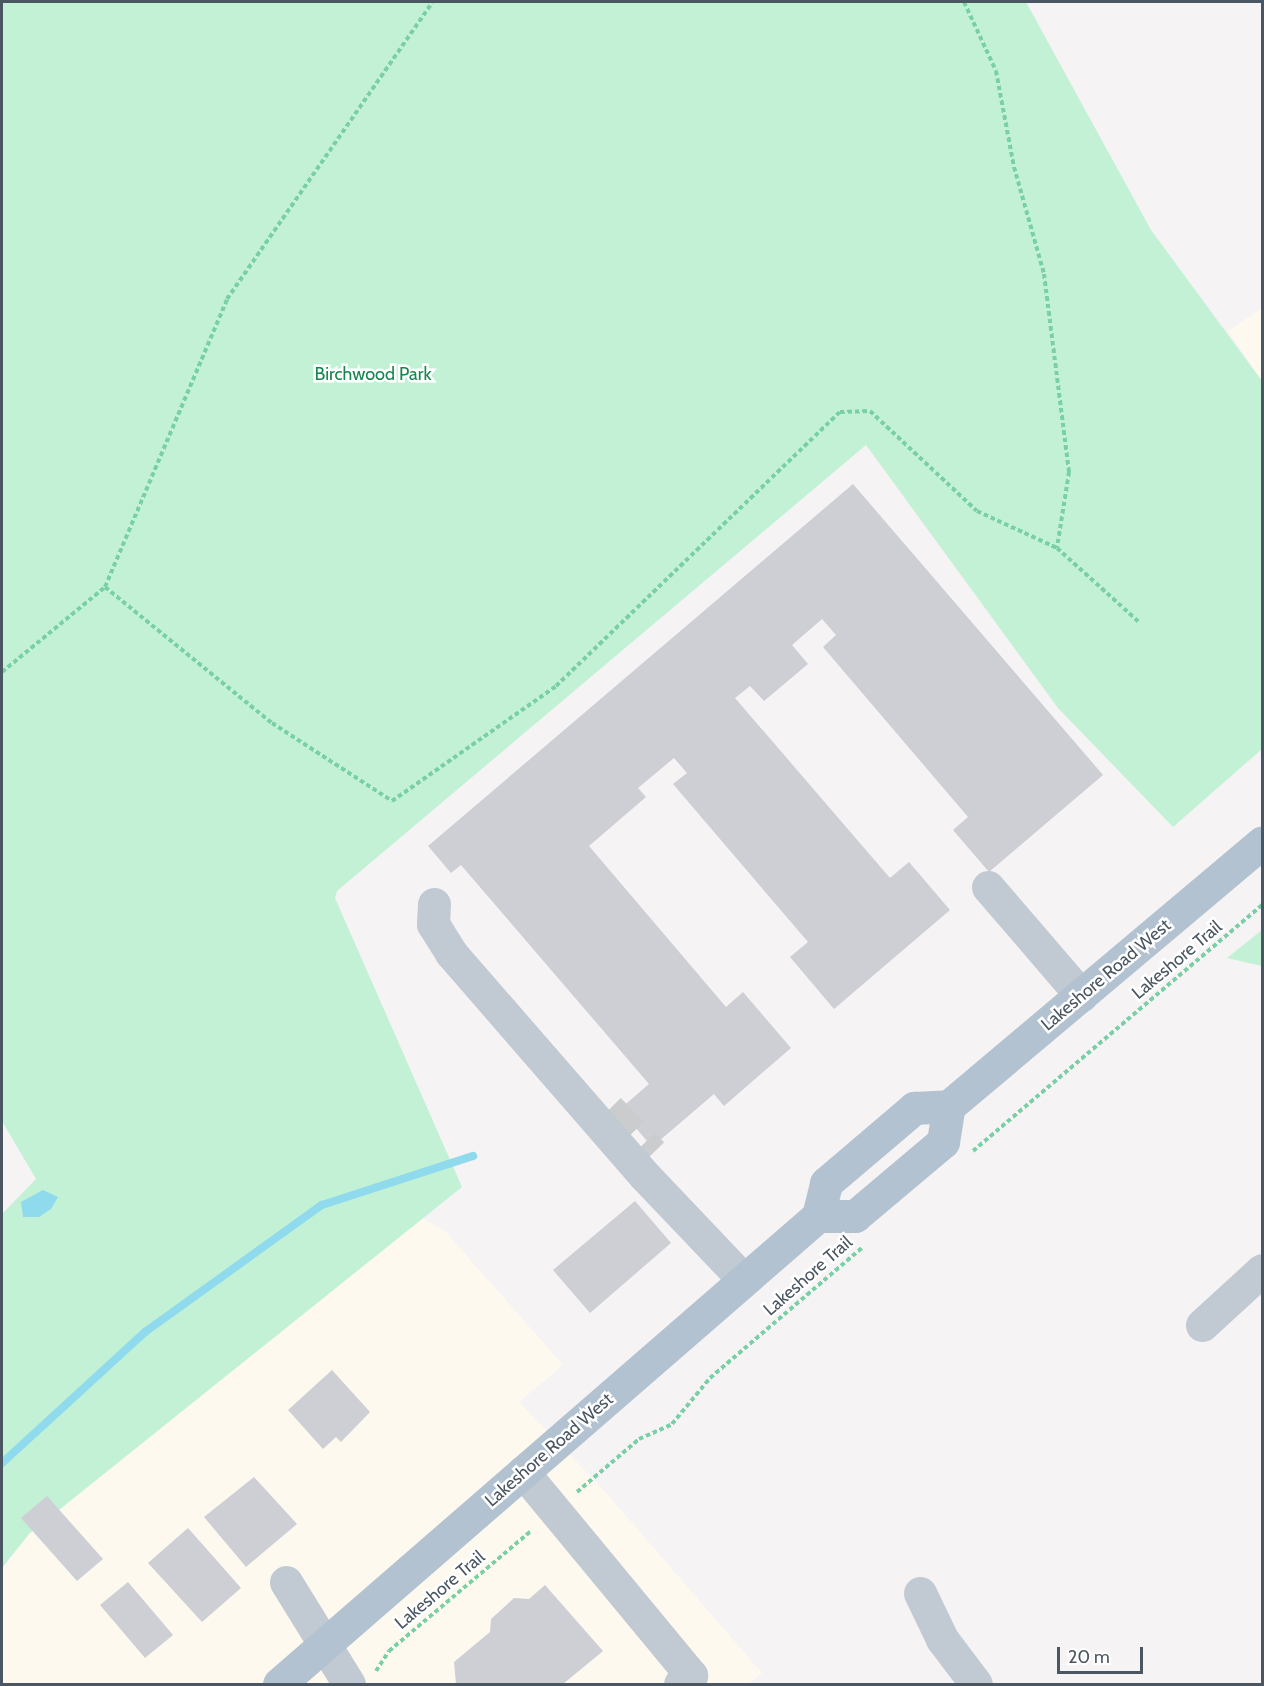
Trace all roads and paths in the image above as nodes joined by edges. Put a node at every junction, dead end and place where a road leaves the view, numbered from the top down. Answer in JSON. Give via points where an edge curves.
{"nodes":[{"id":1,"x":433,"y":2,"type":"edge"},
{"id":2,"x":964,"y":2,"type":"edge"},
{"id":3,"x":1057,"y":548,"type":"junction"},
{"id":4,"x":105,"y":587,"type":"junction"},
{"id":5,"x":1138,"y":622,"type":"dead end"},
{"id":6,"x":2,"y":672,"type":"edge"},
{"id":7,"x":1263,"y":842,"type":"edge"},
{"id":8,"x":988,"y":887,"type":"dead end"},
{"id":9,"x":434,"y":904,"type":"dead end"},
{"id":10,"x":1263,"y":906,"type":"edge"},
{"id":11,"x":1081,"y":995,"type":"junction"},
{"id":12,"x":949,"y":1106,"type":"junction"},
{"id":13,"x":967,"y":1156,"type":"dead end"},
{"id":14,"x":818,"y":1216,"type":"junction"},
{"id":15,"x":870,"y":1240,"type":"dead end"},
{"id":16,"x":1263,"y":1270,"type":"edge"},
{"id":17,"x":743,"y":1279,"type":"junction"},
{"id":18,"x":1202,"y":1325,"type":"dead end"},
{"id":19,"x":523,"y":1473,"type":"junction"},
{"id":20,"x":556,"y":1509,"type":"junction"},
{"id":21,"x":286,"y":1582,"type":"dead end"},
{"id":22,"x":920,"y":1593,"type":"dead end"},
{"id":23,"x":325,"y":1644,"type":"junction"},
{"id":24,"x":378,"y":1669,"type":"dead end"},
{"id":25,"x":279,"y":1684,"type":"edge"},
{"id":26,"x":349,"y":1684,"type":"edge"},
{"id":27,"x":680,"y":1684,"type":"edge"},
{"id":28,"x":976,"y":1684,"type":"edge"}],
"edges":[{"from":1,"to":4,"type":"path","via":[[226,299]]},
{"from":2,"to":3,"type":"path","via":[[996,71],[1014,167],[1044,274],[1069,472]]},
{"from":3,"to":4,"type":"path","via":[[977,511],[870,411],[840,412],[556,686],[392,801],[272,723]]},
{"from":3,"to":5,"type":"path"},
{"from":4,"to":6,"type":"path"},
{"from":7,"to":11,"type":"main road","name":"Lakeshore Road West"},
{"from":8,"to":11,"type":"street"},
{"from":9,"to":17,"type":"street","via":[[438,937],[651,1167]]},
{"from":10,"to":13,"type":"path","name":"Lakeshore Trail"},
{"from":11,"to":12,"type":"main road","name":"Lakeshore Road West"},
{"from":12,"to":14,"type":"main road","via":[[914,1108],[826,1183]]},
{"from":12,"to":14,"type":"main road","via":[[943,1142],[855,1216]]},
{"from":14,"to":17,"type":"main road","name":"Lakeshore Road West"},
{"from":15,"to":20,"type":"path","name":"Lakeshore Trail","via":[[710,1378],[672,1424],[639,1439]]},
{"from":16,"to":18,"type":"street"},
{"from":17,"to":19,"type":"main road","name":"Lakeshore Road West"},
{"from":19,"to":20,"type":"street"},
{"from":19,"to":23,"type":"main road","name":"Lakeshore Road West"},
{"from":20,"to":24,"type":"path","name":"Lakeshore Trail","via":[[389,1651]]},
{"from":20,"to":27,"type":"street","via":[[691,1675]]},
{"from":21,"to":23,"type":"street"},
{"from":22,"to":28,"type":"street","via":[[942,1639]]},
{"from":23,"to":25,"type":"main road","name":"Lakeshore Road West"},
{"from":23,"to":26,"type":"street"}]}
